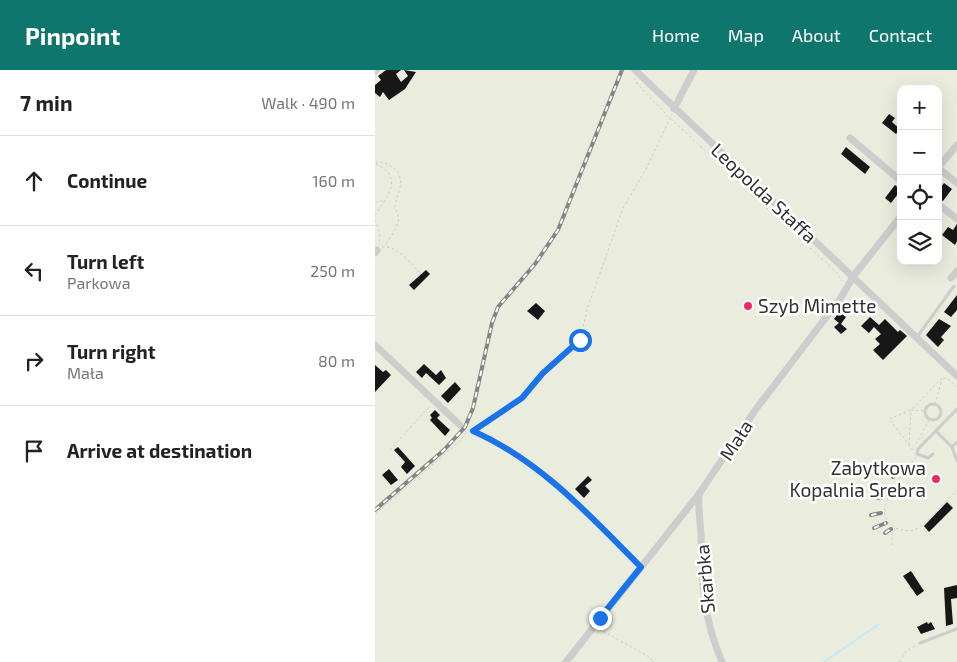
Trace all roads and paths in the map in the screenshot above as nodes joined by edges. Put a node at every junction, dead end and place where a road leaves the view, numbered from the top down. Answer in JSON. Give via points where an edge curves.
{"nodes":[{"id":1,"x":635,"y":70,"type":"edge"},
{"id":2,"x":694,"y":70,"type":"edge"},
{"id":3,"x":674,"y":109,"type":"junction"},
{"id":4,"x":670,"y":118,"type":"junction"},
{"id":5,"x":850,"y":138,"type":"dead end"},
{"id":6,"x":957,"y":145,"type":"edge"},
{"id":7,"x":375,"y":163,"type":"edge"},
{"id":8,"x":942,"y":163,"type":"edge"},
{"id":9,"x":942,"y":171,"type":"edge"},
{"id":10,"x":897,"y":178,"type":"edge"},
{"id":11,"x":957,"y":183,"type":"edge"},
{"id":12,"x":386,"y":201,"type":"junction"},
{"id":13,"x":375,"y":202,"type":"edge"},
{"id":14,"x":942,"y":207,"type":"edge"},
{"id":15,"x":375,"y":215,"type":"edge"},
{"id":16,"x":957,"y":219,"type":"edge"},
{"id":17,"x":375,"y":220,"type":"edge"},
{"id":18,"x":898,"y":220,"type":"edge"},
{"id":19,"x":385,"y":246,"type":"junction"},
{"id":20,"x":376,"y":252,"type":"edge"},
{"id":21,"x":957,"y":271,"type":"edge"},
{"id":22,"x":421,"y":274,"type":"dead end"},
{"id":23,"x":854,"y":278,"type":"junction"},
{"id":24,"x":951,"y":278,"type":"dead end"},
{"id":25,"x":954,"y":286,"type":"dead end"},
{"id":26,"x":847,"y":288,"type":"junction"},
{"id":27,"x":916,"y":337,"type":"junction"},
{"id":28,"x":375,"y":345,"type":"edge"},
{"id":29,"x":956,"y":372,"type":"edge"},
{"id":30,"x":942,"y":378,"type":"junction"},
{"id":31,"x":957,"y":387,"type":"edge"},
{"id":32,"x":434,"y":401,"type":"junction"},
{"id":33,"x":935,"y":404,"type":"junction"},
{"id":34,"x":957,"y":409,"type":"edge"},
{"id":35,"x":911,"y":410,"type":"junction"},
{"id":36,"x":926,"y":411,"type":"junction"},
{"id":37,"x":941,"y":414,"type":"junction"},
{"id":38,"x":951,"y":415,"type":"junction"},
{"id":39,"x":930,"y":418,"type":"junction"},
{"id":40,"x":460,"y":424,"type":"dead end"},
{"id":41,"x":473,"y":431,"type":"junction"},
{"id":42,"x":936,"y":431,"type":"junction"},
{"id":43,"x":957,"y":442,"type":"edge"},
{"id":44,"x":909,"y":445,"type":"junction"},
{"id":45,"x":952,"y":447,"type":"junction"},
{"id":46,"x":390,"y":450,"type":"dead end"},
{"id":47,"x":913,"y":450,"type":"junction"},
{"id":48,"x":917,"y":454,"type":"junction"},
{"id":49,"x":933,"y":454,"type":"dead end"},
{"id":50,"x":957,"y":461,"type":"edge"},
{"id":51,"x":957,"y":491,"type":"edge"},
{"id":52,"x":699,"y":494,"type":"junction"},
{"id":53,"x":375,"y":514,"type":"edge"},
{"id":54,"x":895,"y":528,"type":"junction"},
{"id":55,"x":892,"y":545,"type":"dead end"},
{"id":56,"x":641,"y":567,"type":"junction"},
{"id":57,"x":595,"y":625,"type":"junction"},
{"id":58,"x":957,"y":629,"type":"edge"},
{"id":59,"x":919,"y":643,"type":"joint"},
{"id":60,"x":566,"y":662,"type":"edge"},
{"id":61,"x":653,"y":662,"type":"edge"},
{"id":62,"x":723,"y":662,"type":"edge"},
{"id":63,"x":900,"y":662,"type":"edge"}],
"edges":[{"from":1,"to":3,"type":"street","name":"Leopolda Staffa"},
{"from":1,"to":4,"type":"path","via":[[633,75],[639,86]]},
{"from":2,"to":3,"type":"street"},
{"from":3,"to":4,"type":"path"},
{"from":3,"to":23,"type":"street","name":"Leopolda Staffa"},
{"from":4,"to":26,"type":"path","via":[[837,273]]},
{"from":4,"to":41,"type":"path","via":[[623,208],[587,310],[580,340],[543,373],[522,398]]},
{"from":5,"to":10,"type":"street"},
{"from":6,"to":8,"type":"street"},
{"from":7,"to":12,"type":"path","via":[[383,167],[391,180],[391,191]]},
{"from":7,"to":19,"type":"path","via":[[390,165],[399,173],[401,183],[395,206],[399,219]]},
{"from":9,"to":11,"type":"street"},
{"from":12,"to":13,"type":"path"},
{"from":12,"to":15,"type":"path"},
{"from":14,"to":16,"type":"street"},
{"from":17,"to":20,"type":"path","via":[[380,233]]},
{"from":18,"to":23,"type":"street","name":"Mała"},
{"from":19,"to":20,"type":"path"},
{"from":19,"to":22,"type":"path","via":[[395,250]]},
{"from":21,"to":24,"type":"street"},
{"from":23,"to":26,"type":"street","name":"Mała"},
{"from":23,"to":27,"type":"street","name":"Leopolda Staffa"},
{"from":25,"to":27,"type":"lane"},
{"from":26,"to":52,"type":"street","name":"Mała","via":[[756,409]]},
{"from":27,"to":29,"type":"street","name":"Leopolda Staffa"},
{"from":28,"to":32,"type":"street"},
{"from":30,"to":31,"type":"path"},
{"from":30,"to":33,"type":"path"},
{"from":30,"to":35,"type":"path"},
{"from":32,"to":40,"type":"street"},
{"from":32,"to":46,"type":"path"},
{"from":33,"to":36,"type":"lane"},
{"from":33,"to":37,"type":"lane","via":[[941,409]]},
{"from":34,"to":38,"type":"lane"},
{"from":35,"to":36,"type":"path"},
{"from":35,"to":44,"type":"path"},
{"from":35,"to":44,"type":"path","via":[[889,419]]},
{"from":36,"to":39,"type":"lane"},
{"from":37,"to":38,"type":"lane"},
{"from":37,"to":39,"type":"lane","via":[[935,419]]},
{"from":38,"to":42,"type":"lane"},
{"from":39,"to":47,"type":"path"},
{"from":41,"to":53,"type":"path","via":[[469,429],[463,438]]},
{"from":41,"to":56,"type":"path","via":[[526,461],[573,498]]},
{"from":42,"to":45,"type":"lane"},
{"from":42,"to":48,"type":"lane"},
{"from":43,"to":45,"type":"lane"},
{"from":44,"to":47,"type":"path"},
{"from":45,"to":50,"type":"lane"},
{"from":47,"to":48,"type":"path"},
{"from":48,"to":49,"type":"lane","via":[[928,458]]},
{"from":48,"to":54,"type":"path","via":[[886,500],[886,517]]},
{"from":51,"to":54,"type":"path","via":[[918,528]]},
{"from":52,"to":56,"type":"street","name":"Mała"},
{"from":52,"to":62,"type":"street","name":"Skarbka","via":[[704,607]]},
{"from":54,"to":55,"type":"path"},
{"from":56,"to":57,"type":"street","name":"Mała"},
{"from":57,"to":60,"type":"street","name":"Mała"},
{"from":57,"to":61,"type":"path"},
{"from":58,"to":59,"type":"lane"},
{"from":59,"to":63,"type":"path","via":[[906,651]]}]}
